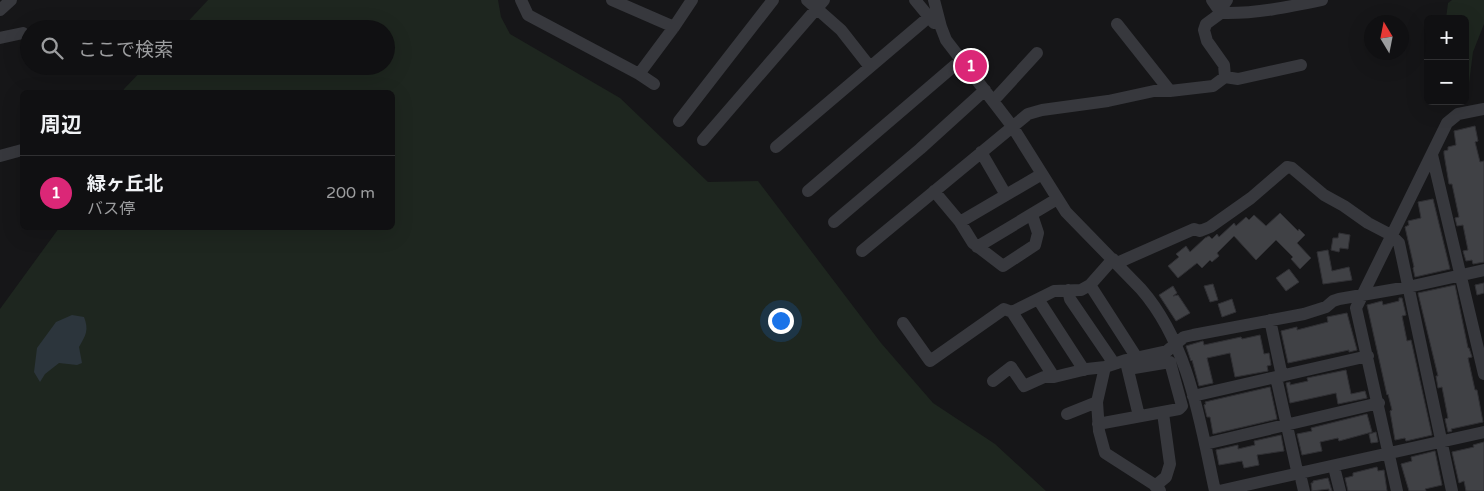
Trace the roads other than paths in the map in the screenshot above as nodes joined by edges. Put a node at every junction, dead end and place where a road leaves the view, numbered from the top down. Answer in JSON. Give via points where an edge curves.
{"nodes":[{"id":1,"x":11,"y":0,"type":"edge"},
{"id":2,"x":521,"y":0,"type":"edge"},
{"id":3,"x":612,"y":0,"type":"edge"},
{"id":4,"x":692,"y":0,"type":"edge"},
{"id":5,"x":773,"y":0,"type":"edge"},
{"id":6,"x":807,"y":0,"type":"edge"},
{"id":7,"x":915,"y":0,"type":"edge"},
{"id":8,"x":1212,"y":0,"type":"edge"},
{"id":9,"x":1227,"y":0,"type":"edge"},
{"id":10,"x":1322,"y":0,"type":"edge"},
{"id":11,"x":821,"y":4,"type":"edge"},
{"id":12,"x":933,"y":9,"type":"edge"},
{"id":13,"x":0,"y":10,"type":"edge"},
{"id":14,"x":1221,"y":13,"type":"junction"},
{"id":15,"x":1117,"y":24,"type":"dead end"},
{"id":16,"x":674,"y":27,"type":"junction"},
{"id":17,"x":20,"y":34,"type":"edge"},
{"id":18,"x":0,"y":38,"type":"edge"},
{"id":19,"x":1037,"y":53,"type":"dead end"},
{"id":20,"x":961,"y":60,"type":"junction"},
{"id":21,"x":1301,"y":65,"type":"dead end"},
{"id":22,"x":870,"y":67,"type":"junction"},
{"id":23,"x":639,"y":74,"type":"junction"},
{"id":24,"x":1225,"y":77,"type":"junction"},
{"id":25,"x":654,"y":84,"type":"dead end"},
{"id":26,"x":985,"y":90,"type":"junction"},
{"id":27,"x":1170,"y":91,"type":"junction"},
{"id":28,"x":994,"y":100,"type":"junction"},
{"id":29,"x":1484,"y":108,"type":"edge"},
{"id":30,"x":679,"y":121,"type":"dead end"},
{"id":31,"x":1012,"y":126,"type":"junction"},
{"id":32,"x":703,"y":140,"type":"dead end"},
{"id":33,"x":776,"y":147,"type":"dead end"},
{"id":34,"x":20,"y":151,"type":"edge"},
{"id":35,"x":981,"y":152,"type":"junction"},
{"id":36,"x":1432,"y":155,"type":"junction"},
{"id":37,"x":0,"y":156,"type":"edge"},
{"id":38,"x":1042,"y":174,"type":"junction"},
{"id":39,"x":808,"y":191,"type":"dead end"},
{"id":40,"x":934,"y":191,"type":"junction"},
{"id":41,"x":1006,"y":195,"type":"junction"},
{"id":42,"x":1057,"y":199,"type":"junction"},
{"id":43,"x":1032,"y":214,"type":"junction"},
{"id":44,"x":834,"y":222,"type":"dead end"},
{"id":45,"x":960,"y":222,"type":"junction"},
{"id":46,"x":1391,"y":235,"type":"junction"},
{"id":47,"x":978,"y":247,"type":"junction"},
{"id":48,"x":862,"y":251,"type":"dead end"},
{"id":49,"x":1115,"y":261,"type":"junction"},
{"id":50,"x":1484,"y":270,"type":"edge"},
{"id":51,"x":1462,"y":276,"type":"junction"},
{"id":52,"x":1090,"y":285,"type":"junction"},
{"id":53,"x":1408,"y":288,"type":"junction"},
{"id":54,"x":1068,"y":290,"type":"junction"},
{"id":55,"x":1361,"y":297,"type":"junction"},
{"id":56,"x":1038,"y":299,"type":"junction"},
{"id":57,"x":1012,"y":312,"type":"junction"},
{"id":58,"x":1270,"y":320,"type":"junction"},
{"id":59,"x":903,"y":323,"type":"dead end"},
{"id":60,"x":1176,"y":343,"type":"junction"},
{"id":61,"x":1368,"y":356,"type":"junction"},
{"id":62,"x":1123,"y":363,"type":"junction"},
{"id":63,"x":1084,"y":370,"type":"junction"},
{"id":64,"x":1484,"y":374,"type":"edge"},
{"id":65,"x":1054,"y":377,"type":"junction"},
{"id":66,"x":1279,"y":377,"type":"junction"},
{"id":67,"x":993,"y":381,"type":"dead end"},
{"id":68,"x":1193,"y":396,"type":"junction"},
{"id":69,"x":1097,"y":402,"type":"junction"},
{"id":70,"x":1379,"y":403,"type":"junction"},
{"id":71,"x":1163,"y":413,"type":"junction"},
{"id":72,"x":1067,"y":414,"type":"dead end"},
{"id":73,"x":1139,"y":416,"type":"junction"},
{"id":74,"x":1098,"y":424,"type":"junction"},
{"id":75,"x":1287,"y":425,"type":"junction"},
{"id":76,"x":1484,"y":432,"type":"edge"},
{"id":77,"x":1441,"y":442,"type":"junction"},
{"id":78,"x":1205,"y":444,"type":"junction"},
{"id":79,"x":1389,"y":454,"type":"junction"},
{"id":80,"x":1334,"y":467,"type":"junction"},
{"id":81,"x":1300,"y":474,"type":"junction"},
{"id":82,"x":1157,"y":488,"type":"edge"},
{"id":83,"x":1215,"y":491,"type":"edge"},
{"id":84,"x":1219,"y":491,"type":"edge"},
{"id":85,"x":1304,"y":491,"type":"edge"},
{"id":86,"x":1340,"y":491,"type":"edge"},
{"id":87,"x":1397,"y":491,"type":"edge"},
{"id":88,"x":1452,"y":491,"type":"edge"}],
"edges":[{"from":1,"to":13,"type":"street"},
{"from":2,"to":23,"type":"street","via":[[528,15]]},
{"from":3,"to":16,"type":"street"},
{"from":4,"to":16,"type":"street"},
{"from":5,"to":30,"type":"street"},
{"from":6,"to":11,"type":"street"},
{"from":7,"to":12,"type":"street"},
{"from":8,"to":14,"type":"street"},
{"from":9,"to":14,"type":"street"},
{"from":10,"to":14,"type":"street","via":[[1242,14]]},
{"from":11,"to":22,"type":"street"},
{"from":11,"to":32,"type":"street"},
{"from":12,"to":20,"type":"street","via":[[946,40]]},
{"from":12,"to":22,"type":"street"},
{"from":14,"to":24,"type":"street","via":[[1206,24],[1204,30],[1207,41],[1224,65]]},
{"from":15,"to":27,"type":"street"},
{"from":16,"to":23,"type":"street"},
{"from":17,"to":18,"type":"street"},
{"from":19,"to":28,"type":"street"},
{"from":20,"to":26,"type":"street"},
{"from":20,"to":39,"type":"street"},
{"from":21,"to":24,"type":"street","via":[[1238,79]]},
{"from":22,"to":33,"type":"street"},
{"from":23,"to":25,"type":"street"},
{"from":24,"to":27,"type":"street","via":[[1213,86]]},
{"from":26,"to":28,"type":"street"},
{"from":26,"to":44,"type":"street"},
{"from":27,"to":31,"type":"street","via":[[1042,110],[1028,114]]},
{"from":28,"to":31,"type":"street"},
{"from":29,"to":36,"type":"street","via":[[1452,117]]},
{"from":31,"to":35,"type":"street"},
{"from":31,"to":38,"type":"street"},
{"from":34,"to":37,"type":"street"},
{"from":35,"to":40,"type":"street"},
{"from":35,"to":41,"type":"street"},
{"from":36,"to":46,"type":"street"},
{"from":36,"to":51,"type":"street"},
{"from":38,"to":41,"type":"street"},
{"from":38,"to":42,"type":"street"},
{"from":40,"to":45,"type":"street"},
{"from":40,"to":48,"type":"street"},
{"from":41,"to":45,"type":"street"},
{"from":42,"to":43,"type":"street"},
{"from":42,"to":49,"type":"street","via":[[1076,224]]},
{"from":43,"to":47,"type":"street"},
{"from":43,"to":47,"type":"street","via":[[1038,233],[1035,245],[1002,266]]},
{"from":45,"to":47,"type":"street"},
{"from":46,"to":49,"type":"street","via":[[1324,195],[1287,167],[1210,227],[1200,231],[1194,229]]},
{"from":46,"to":53,"type":"street","via":[[1398,243]]},
{"from":46,"to":55,"type":"street"},
{"from":49,"to":52,"type":"street"},
{"from":49,"to":60,"type":"street","via":[[1152,301]]},
{"from":50,"to":51,"type":"street"},
{"from":51,"to":53,"type":"street"},
{"from":51,"to":64,"type":"street"},
{"from":52,"to":54,"type":"street","via":[[1081,290]]},
{"from":52,"to":62,"type":"street"},
{"from":53,"to":55,"type":"street"},
{"from":53,"to":77,"type":"street"},
{"from":54,"to":56,"type":"street","via":[[1054,291]]},
{"from":54,"to":62,"type":"street","via":[[1070,299],[1113,362]]},
{"from":55,"to":58,"type":"street","via":[[1339,299],[1304,314]]},
{"from":55,"to":61,"type":"street","via":[[1356,308]]},
{"from":56,"to":57,"type":"street"},
{"from":56,"to":63,"type":"street"},
{"from":57,"to":59,"type":"street","via":[[1004,309],[930,361]]},
{"from":57,"to":65,"type":"street"},
{"from":58,"to":60,"type":"street","via":[[1184,337]]},
{"from":58,"to":66,"type":"street"},
{"from":60,"to":62,"type":"street","via":[[1167,351]]},
{"from":60,"to":68,"type":"street"},
{"from":61,"to":66,"type":"street"},
{"from":61,"to":70,"type":"street"},
{"from":62,"to":63,"type":"street"},
{"from":62,"to":69,"type":"street"},
{"from":62,"to":71,"type":"street","via":[[1170,362],[1182,406],[1179,410]]},
{"from":62,"to":73,"type":"street"},
{"from":63,"to":65,"type":"street"},
{"from":65,"to":67,"type":"street","via":[[1044,377],[1024,386],[1011,367]]},
{"from":66,"to":68,"type":"street"},
{"from":66,"to":75,"type":"street"},
{"from":68,"to":78,"type":"street"},
{"from":69,"to":72,"type":"street"},
{"from":69,"to":74,"type":"street"},
{"from":70,"to":75,"type":"street"},
{"from":70,"to":79,"type":"street"},
{"from":71,"to":73,"type":"street"},
{"from":71,"to":82,"type":"street","via":[[1170,464],[1166,477]]},
{"from":73,"to":74,"type":"street"},
{"from":74,"to":82,"type":"street","via":[[1105,453]]},
{"from":75,"to":78,"type":"street"},
{"from":75,"to":81,"type":"street"},
{"from":76,"to":77,"type":"street"},
{"from":77,"to":79,"type":"street"},
{"from":77,"to":88,"type":"street"},
{"from":78,"to":83,"type":"street"},
{"from":79,"to":80,"type":"street"},
{"from":79,"to":87,"type":"street"},
{"from":80,"to":81,"type":"street"},
{"from":80,"to":86,"type":"street"},
{"from":81,"to":84,"type":"street"},
{"from":81,"to":85,"type":"street"}]}
